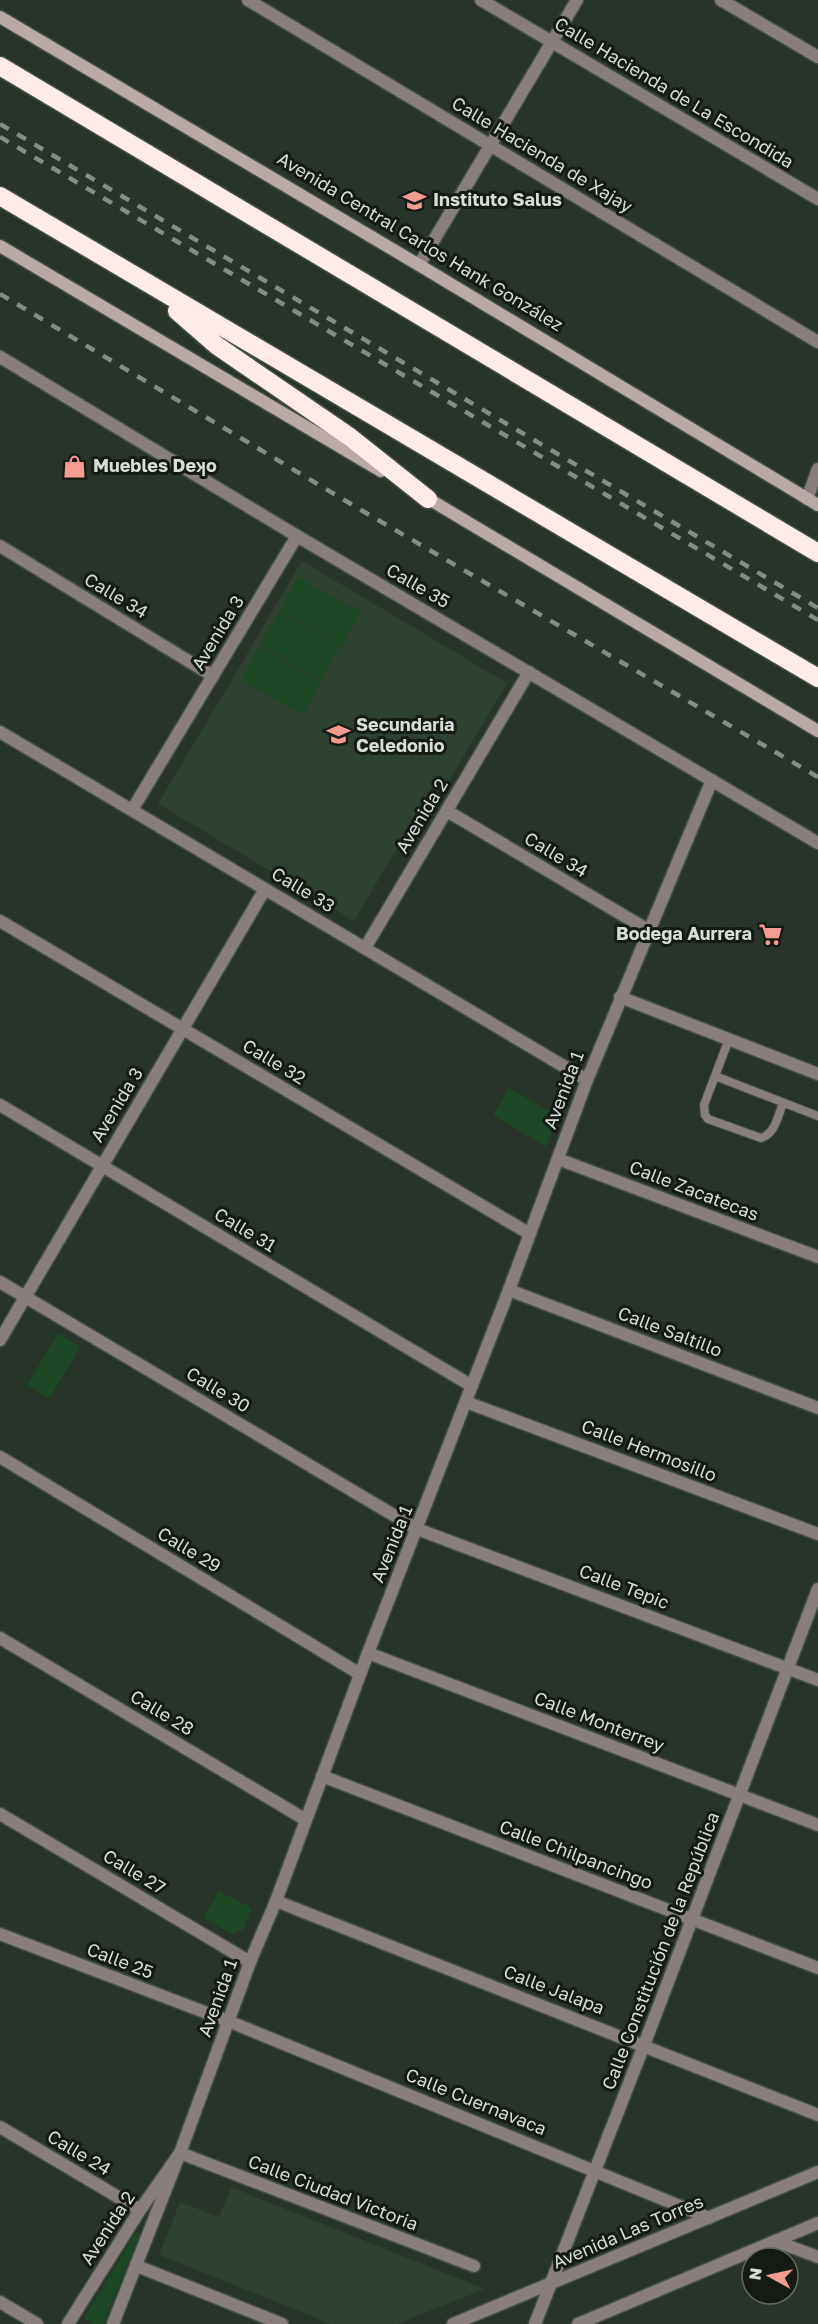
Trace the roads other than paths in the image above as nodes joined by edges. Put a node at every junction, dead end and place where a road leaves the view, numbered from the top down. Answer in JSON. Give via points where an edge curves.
{"nodes":[{"id":1,"x":248,"y":0,"type":"edge"},
{"id":2,"x":481,"y":0,"type":"edge"},
{"id":3,"x":577,"y":0,"type":"edge"},
{"id":4,"x":721,"y":0,"type":"edge"},
{"id":5,"x":0,"y":17,"type":"edge"},
{"id":6,"x":552,"y":42,"type":"junction"},
{"id":7,"x":818,"y":57,"type":"edge"},
{"id":8,"x":0,"y":66,"type":"edge"},
{"id":9,"x":491,"y":145,"type":"junction"},
{"id":10,"x":0,"y":196,"type":"edge"},
{"id":11,"x":818,"y":199,"type":"edge"},
{"id":12,"x":0,"y":246,"type":"edge"},
{"id":13,"x":419,"y":265,"type":"junction"},
{"id":14,"x":136,"y":277,"type":"junction"},
{"id":15,"x":818,"y":342,"type":"edge"},
{"id":16,"x":0,"y":357,"type":"edge"},
{"id":17,"x":818,"y":469,"type":"edge"},
{"id":18,"x":429,"y":499,"type":"junction"},
{"id":19,"x":812,"y":502,"type":"edge"},
{"id":20,"x":297,"y":536,"type":"junction"},
{"id":21,"x":0,"y":546,"type":"edge"},
{"id":22,"x":818,"y":553,"type":"edge"},
{"id":23,"x":529,"y":672,"type":"junction"},
{"id":24,"x":213,"y":676,"type":"junction"},
{"id":25,"x":818,"y":678,"type":"edge"},
{"id":26,"x":818,"y":731,"type":"edge"},
{"id":27,"x":0,"y":732,"type":"edge"},
{"id":28,"x":712,"y":780,"type":"junction"},
{"id":29,"x":132,"y":810,"type":"junction"},
{"id":30,"x":447,"y":811,"type":"junction"},
{"id":31,"x":818,"y":843,"type":"edge"},
{"id":32,"x":266,"y":889,"type":"junction"},
{"id":33,"x":0,"y":921,"type":"edge"},
{"id":34,"x":648,"y":930,"type":"junction"},
{"id":35,"x":365,"y":948,"type":"junction"},
{"id":36,"x":620,"y":997,"type":"junction"},
{"id":37,"x":183,"y":1029,"type":"junction"},
{"id":38,"x":729,"y":1039,"type":"junction"},
{"id":39,"x":818,"y":1074,"type":"edge"},
{"id":40,"x":715,"y":1076,"type":"junction"},
{"id":41,"x":587,"y":1080,"type":"junction"},
{"id":42,"x":783,"y":1103,"type":"junction"},
{"id":43,"x":0,"y":1105,"type":"edge"},
{"id":44,"x":818,"y":1116,"type":"edge"},
{"id":45,"x":558,"y":1159,"type":"junction"},
{"id":46,"x":103,"y":1166,"type":"junction"},
{"id":47,"x":530,"y":1234,"type":"junction"},
{"id":48,"x":818,"y":1257,"type":"edge"},
{"id":49,"x":0,"y":1282,"type":"edge"},
{"id":50,"x":509,"y":1290,"type":"junction"},
{"id":51,"x":25,"y":1297,"type":"junction"},
{"id":52,"x":0,"y":1340,"type":"edge"},
{"id":53,"x":472,"y":1386,"type":"junction"},
{"id":54,"x":466,"y":1402,"type":"junction"},
{"id":55,"x":818,"y":1408,"type":"edge"},
{"id":56,"x":0,"y":1457,"type":"edge"},
{"id":57,"x":417,"y":1529,"type":"junction"},
{"id":58,"x":818,"y":1534,"type":"edge"},
{"id":59,"x":818,"y":1589,"type":"edge"},
{"id":60,"x":0,"y":1638,"type":"edge"},
{"id":61,"x":368,"y":1653,"type":"junction"},
{"id":62,"x":788,"y":1668,"type":"junction"},
{"id":63,"x":360,"y":1674,"type":"junction"},
{"id":64,"x":818,"y":1680,"type":"edge"},
{"id":65,"x":322,"y":1776,"type":"junction"},
{"id":66,"x":740,"y":1795,"type":"junction"},
{"id":67,"x":0,"y":1814,"type":"edge"},
{"id":68,"x":306,"y":1820,"type":"junction"},
{"id":69,"x":818,"y":1825,"type":"edge"},
{"id":70,"x":276,"y":1901,"type":"junction"},
{"id":71,"x":692,"y":1920,"type":"junction"},
{"id":72,"x":0,"y":1934,"type":"edge"},
{"id":73,"x":250,"y":1962,"type":"junction"},
{"id":74,"x":818,"y":1968,"type":"edge"},
{"id":75,"x":228,"y":2021,"type":"junction"},
{"id":76,"x":644,"y":2045,"type":"junction"},
{"id":77,"x":818,"y":2115,"type":"edge"},
{"id":78,"x":0,"y":2127,"type":"edge"},
{"id":79,"x":180,"y":2153,"type":"junction"},
{"id":80,"x":595,"y":2169,"type":"junction"},
{"id":81,"x":818,"y":2172,"type":"edge"},
{"id":82,"x":140,"y":2210,"type":"junction"},
{"id":83,"x":709,"y":2217,"type":"junction"},
{"id":84,"x":818,"y":2223,"type":"edge"},
{"id":85,"x":775,"y":2241,"type":"junction"},
{"id":86,"x":818,"y":2257,"type":"edge"},
{"id":87,"x":137,"y":2266,"type":"junction"},
{"id":88,"x":474,"y":2266,"type":"dead end"},
{"id":89,"x":551,"y":2285,"type":"junction"},
{"id":90,"x":0,"y":2302,"type":"edge"},
{"id":91,"x":37,"y":2324,"type":"edge"},
{"id":92,"x":69,"y":2324,"type":"edge"},
{"id":93,"x":113,"y":2324,"type":"edge"},
{"id":94,"x":282,"y":2324,"type":"edge"},
{"id":95,"x":453,"y":2324,"type":"edge"},
{"id":96,"x":535,"y":2324,"type":"edge"},
{"id":97,"x":578,"y":2324,"type":"edge"}],
"edges":[{"from":1,"to":9,"type":"street","name":"Calle Hacienda de Xajay"},
{"from":2,"to":6,"type":"street","name":"Calle Hacienda de La Escondida"},
{"from":3,"to":6,"type":"street"},
{"from":4,"to":7,"type":"street"},
{"from":5,"to":13,"type":"main road","name":"Avenida Central Carlos Hank González"},
{"from":6,"to":9,"type":"street"},
{"from":6,"to":11,"type":"street","name":"Calle Hacienda de La Escondida"},
{"from":8,"to":22,"type":"highway"},
{"from":9,"to":13,"type":"street"},
{"from":9,"to":15,"type":"street","name":"Calle Hacienda de Xajay"},
{"from":10,"to":14,"type":"highway"},
{"from":12,"to":18,"type":"main road"},
{"from":13,"to":19,"type":"main road","name":"Avenida Central Carlos Hank González"},
{"from":14,"to":18,"type":"highway","via":[[216,345],[350,437]]},
{"from":14,"to":25,"type":"highway"},
{"from":16,"to":20,"type":"street","name":"Calle 35"},
{"from":17,"to":19,"type":"street"},
{"from":18,"to":26,"type":"main road"},
{"from":20,"to":23,"type":"street","name":"Calle 35"},
{"from":20,"to":24,"type":"street","name":"Avenida 3"},
{"from":21,"to":24,"type":"street","name":"Calle 34"},
{"from":23,"to":28,"type":"street","name":"Calle 35"},
{"from":23,"to":30,"type":"street","name":"Avenida 2"},
{"from":24,"to":29,"type":"street","name":"Avenida 3"},
{"from":27,"to":29,"type":"street","name":"Calle 33"},
{"from":28,"to":31,"type":"street","name":"Calle 35"},
{"from":28,"to":34,"type":"street","name":"Avenida 1"},
{"from":29,"to":32,"type":"street","name":"Calle 33"},
{"from":30,"to":34,"type":"street","name":"Calle 34"},
{"from":30,"to":35,"type":"street","name":"Avenida 2"},
{"from":32,"to":35,"type":"street","name":"Calle 33"},
{"from":32,"to":37,"type":"street","name":"Avenida 3"},
{"from":33,"to":37,"type":"street","name":"Calle 32"},
{"from":34,"to":36,"type":"street","name":"Avenida 1"},
{"from":35,"to":41,"type":"street","name":"Calle 33"},
{"from":36,"to":38,"type":"street"},
{"from":36,"to":41,"type":"street","name":"Avenida 1"},
{"from":37,"to":46,"type":"street","name":"Avenida 3"},
{"from":37,"to":47,"type":"street","name":"Calle 32"},
{"from":38,"to":39,"type":"street"},
{"from":38,"to":40,"type":"lane"},
{"from":40,"to":42,"type":"lane"},
{"from":40,"to":42,"type":"lane","via":[[704,1110],[712,1122],[766,1137],[773,1130]]},
{"from":41,"to":45,"type":"street","name":"Avenida 1"},
{"from":42,"to":44,"type":"lane"},
{"from":43,"to":46,"type":"street","name":"Calle 31"},
{"from":45,"to":47,"type":"street","name":"Avenida 1"},
{"from":45,"to":48,"type":"street","name":"Calle Zacatecas"},
{"from":46,"to":51,"type":"street","name":"Avenida 3"},
{"from":46,"to":53,"type":"street","name":"Calle 31"},
{"from":47,"to":50,"type":"street","name":"Avenida 1"},
{"from":49,"to":51,"type":"street","name":"Calle 30"},
{"from":50,"to":53,"type":"street","name":"Avenida 1"},
{"from":50,"to":55,"type":"street","name":"Calle Saltillo"},
{"from":51,"to":52,"type":"street","name":"Avenida 3"},
{"from":51,"to":57,"type":"street","name":"Calle 30"},
{"from":53,"to":54,"type":"street","name":"Avenida 1"},
{"from":54,"to":57,"type":"street","name":"Avenida 1"},
{"from":54,"to":58,"type":"street","name":"Calle Hermosillo"},
{"from":56,"to":63,"type":"street","name":"Calle 29"},
{"from":57,"to":61,"type":"street","name":"Avenida 1"},
{"from":57,"to":62,"type":"street","name":"Calle Tepic"},
{"from":59,"to":62,"type":"street","name":"Calle Constitución de la República"},
{"from":60,"to":68,"type":"street","name":"Calle 28"},
{"from":61,"to":63,"type":"street","name":"Avenida 1"},
{"from":61,"to":66,"type":"street","name":"Calle Monterrey"},
{"from":62,"to":64,"type":"street","name":"Calle Tepic"},
{"from":62,"to":66,"type":"street","name":"Calle Constitución de la República"},
{"from":63,"to":65,"type":"street","name":"Avenida 1"},
{"from":65,"to":68,"type":"street","name":"Avenida 1"},
{"from":65,"to":71,"type":"street","name":"Calle Chilpancingo"},
{"from":66,"to":69,"type":"street","name":"Calle Monterrey"},
{"from":66,"to":71,"type":"street","name":"Calle Constitución de la República"},
{"from":67,"to":73,"type":"street","name":"Calle 27"},
{"from":68,"to":70,"type":"street","name":"Avenida 1"},
{"from":70,"to":73,"type":"street","name":"Avenida 1"},
{"from":70,"to":76,"type":"street","name":"Calle Jalapa"},
{"from":71,"to":74,"type":"street","name":"Calle Chilpancingo"},
{"from":71,"to":76,"type":"street","name":"Calle Constitución de la República"},
{"from":72,"to":75,"type":"street","name":"Calle 25"},
{"from":73,"to":75,"type":"street","name":"Avenida 1"},
{"from":75,"to":79,"type":"street","name":"Avenida 1"},
{"from":75,"to":80,"type":"street","name":"Calle Cuernavaca"},
{"from":76,"to":77,"type":"street","name":"Calle Jalapa"},
{"from":76,"to":80,"type":"street","name":"Calle Constitución de la República"},
{"from":78,"to":82,"type":"street","name":"Calle 24"},
{"from":79,"to":82,"type":"street","name":"Avenida 2"},
{"from":79,"to":87,"type":"street","name":"Avenida 1"},
{"from":79,"to":88,"type":"street","name":"Calle Ciudad Victoria"},
{"from":80,"to":83,"type":"street","name":"Calle Cuernavaca"},
{"from":80,"to":89,"type":"street","name":"Calle Constitución de la República"},
{"from":81,"to":83,"type":"street","name":"Avenida Las Torres"},
{"from":82,"to":92,"type":"street","name":"Avenida 2"},
{"from":83,"to":89,"type":"street","name":"Avenida Las Torres"},
{"from":84,"to":85,"type":"street"},
{"from":85,"to":86,"type":"street"},
{"from":85,"to":97,"type":"street"},
{"from":87,"to":93,"type":"street","name":"Avenida 1"},
{"from":87,"to":94,"type":"street"},
{"from":89,"to":95,"type":"street","name":"Avenida Las Torres"},
{"from":89,"to":96,"type":"street","name":"Calle Constitución de la República"},
{"from":90,"to":91,"type":"street"}]}
